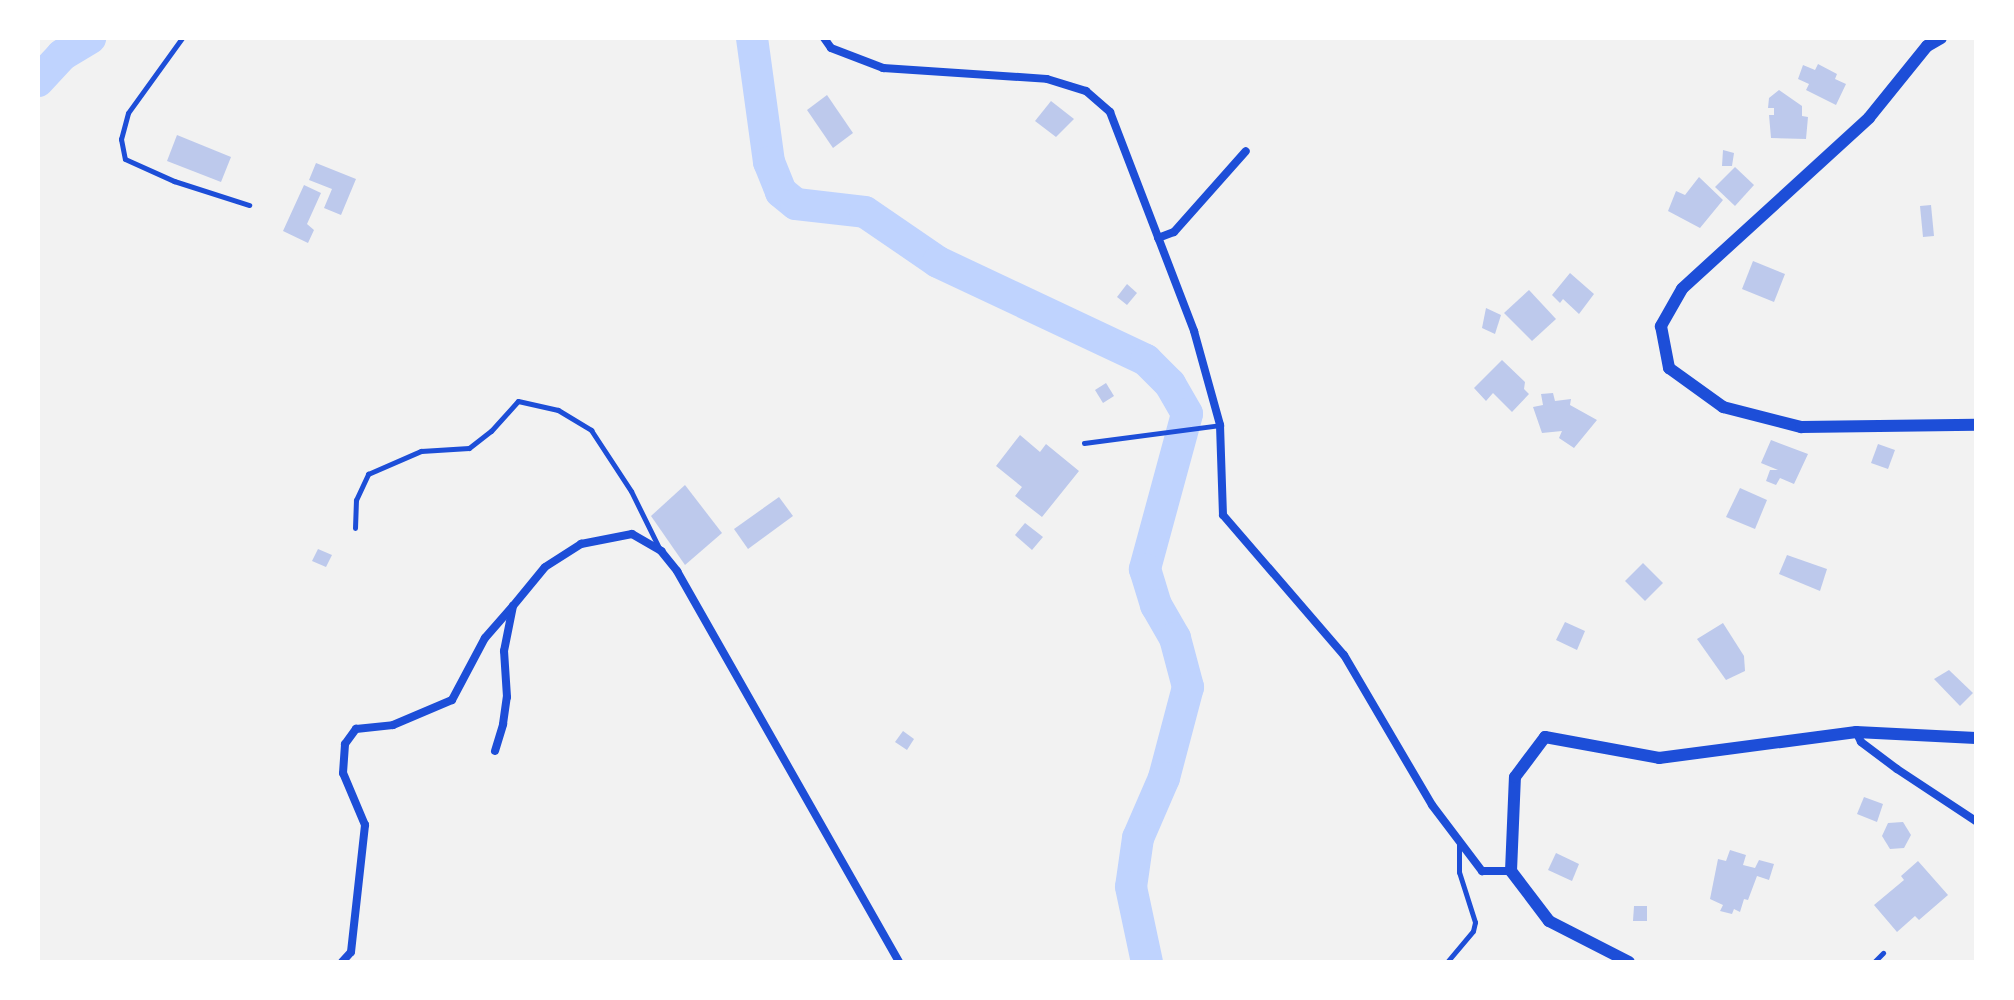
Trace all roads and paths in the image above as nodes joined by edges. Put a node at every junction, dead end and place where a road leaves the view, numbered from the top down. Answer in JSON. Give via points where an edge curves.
{"nodes":[{"id":1,"x":182,"y":38,"type":"edge"},
{"id":2,"x":824,"y":38,"type":"edge"},
{"id":3,"x":1941,"y":38,"type":"edge"},
{"id":4,"x":1246,"y":151,"type":"dead end"},
{"id":5,"x":249,"y":205,"type":"dead end"},
{"id":6,"x":1158,"y":238,"type":"junction"},
{"id":7,"x":1220,"y":425,"type":"junction"},
{"id":8,"x":1976,"y":425,"type":"edge"},
{"id":9,"x":1084,"y":443,"type":"dead end"},
{"id":10,"x":355,"y":528,"type":"dead end"},
{"id":11,"x":661,"y":551,"type":"junction"},
{"id":12,"x":513,"y":606,"type":"junction"},
{"id":13,"x":1856,"y":732,"type":"junction"},
{"id":14,"x":1976,"y":738,"type":"edge"},
{"id":15,"x":495,"y":751,"type":"dead end"},
{"id":16,"x":1976,"y":821,"type":"edge"},
{"id":17,"x":1459,"y":840,"type":"junction"},
{"id":18,"x":1511,"y":871,"type":"junction"},
{"id":19,"x":1883,"y":953,"type":"dead end"},
{"id":20,"x":342,"y":962,"type":"edge"},
{"id":21,"x":899,"y":962,"type":"edge"},
{"id":22,"x":1447,"y":962,"type":"edge"},
{"id":23,"x":1629,"y":962,"type":"edge"},
{"id":24,"x":1874,"y":962,"type":"edge"}],
"edges":[{"from":1,"to":5,"type":"lane","via":[[128,113],[121,139],[125,159]]},
{"from":2,"to":6,"type":"street","via":[[831,48],[883,68],[1047,79],[1086,91],[1110,112]]},
{"from":3,"to":8,"type":"street","via":[[1927,46],[1869,118],[1682,289],[1661,326],[1669,368],[1723,407],[1801,427]]},
{"from":4,"to":6,"type":"street","via":[[1174,232]]},
{"from":6,"to":7,"type":"street","via":[[1194,331]]},
{"from":7,"to":9,"type":"lane"},
{"from":7,"to":17,"type":"street","via":[[1223,515],[1344,655],[1432,805]]},
{"from":10,"to":11,"type":"lane","via":[[356,500],[368,474],[421,451],[469,448],[518,401],[558,410],[591,430],[631,491]]},
{"from":11,"to":12,"type":"street","via":[[632,534],[581,544],[545,567]]},
{"from":11,"to":21,"type":"street"},
{"from":12,"to":15,"type":"street","via":[[504,651],[507,697]]},
{"from":12,"to":20,"type":"street","via":[[485,638],[452,700],[393,725],[356,729],[345,744],[343,773],[365,825],[351,952]]},
{"from":13,"to":14,"type":"street"},
{"from":13,"to":16,"type":"street","via":[[1885,760]]},
{"from":13,"to":18,"type":"street","via":[[1659,758],[1545,737],[1515,777]]},
{"from":17,"to":18,"type":"street","via":[[1482,871]]},
{"from":17,"to":22,"type":"lane","via":[[1459,872],[1475,922]]},
{"from":18,"to":23,"type":"street","via":[[1549,921]]},
{"from":19,"to":24,"type":"lane"}]}
